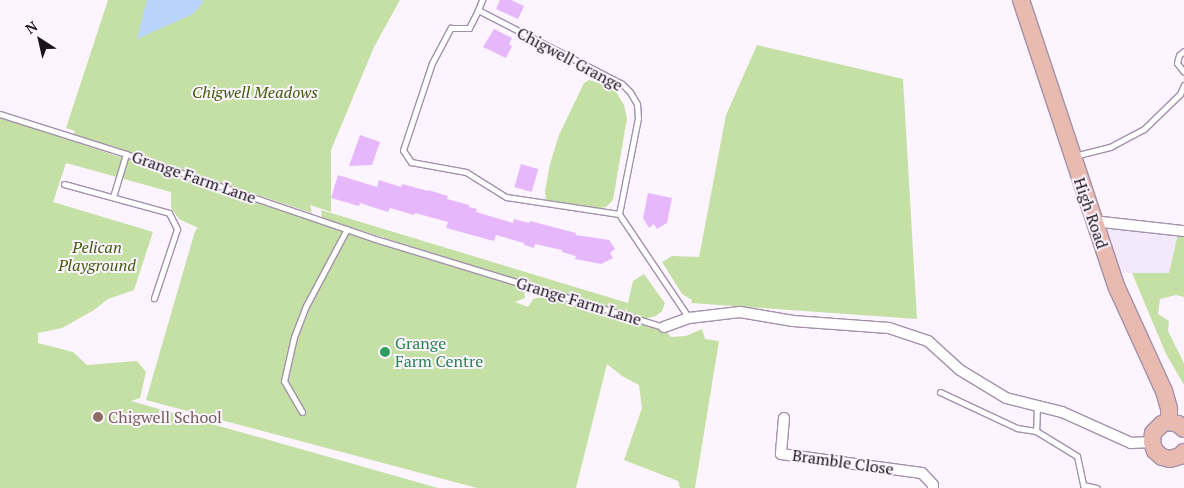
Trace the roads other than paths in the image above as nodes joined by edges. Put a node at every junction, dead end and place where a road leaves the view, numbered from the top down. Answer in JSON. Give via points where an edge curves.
{"nodes":[{"id":1,"x":482,"y":0,"type":"edge"},
{"id":2,"x":1021,"y":0,"type":"edge"},
{"id":3,"x":478,"y":10,"type":"junction"},
{"id":4,"x":1184,"y":51,"type":"edge"},
{"id":5,"x":1184,"y":72,"type":"edge"},
{"id":6,"x":1184,"y":86,"type":"edge"},
{"id":7,"x":0,"y":114,"type":"edge"},
{"id":8,"x":126,"y":154,"type":"junction"},
{"id":9,"x":1072,"y":156,"type":"junction"},
{"id":10,"x":64,"y":184,"type":"dead end"},
{"id":11,"x":113,"y":198,"type":"junction"},
{"id":12,"x":619,"y":214,"type":"junction"},
{"id":13,"x":1093,"y":221,"type":"junction"},
{"id":14,"x":347,"y":229,"type":"junction"},
{"id":15,"x":1184,"y":231,"type":"edge"},
{"id":16,"x":154,"y":298,"type":"dead end"},
{"id":17,"x":689,"y":318,"type":"junction"},
{"id":18,"x":664,"y":326,"type":"joint"},
{"id":19,"x":940,"y":392,"type":"dead end"},
{"id":20,"x":1037,"y":406,"type":"junction"},
{"id":21,"x":302,"y":412,"type":"dead end"},
{"id":22,"x":784,"y":418,"type":"dead end"},
{"id":23,"x":1177,"y":426,"type":"edge"},
{"id":24,"x":1036,"y":431,"type":"junction"},
{"id":25,"x":1152,"y":442,"type":"junction"},
{"id":26,"x":1183,"y":457,"type":"edge"},
{"id":27,"x":933,"y":488,"type":"edge"},
{"id":28,"x":1098,"y":488,"type":"edge"}],
"edges":[{"from":1,"to":3,"type":"lane"},
{"from":2,"to":9,"type":"main road","name":"High Road"},
{"from":3,"to":12,"type":"lane","name":"Chigwell Grange","via":[[622,84],[630,92],[637,104],[638,118]]},
{"from":3,"to":12,"type":"lane","via":[[469,28],[451,28],[432,63],[403,150],[411,162],[466,172],[506,197]]},
{"from":4,"to":5,"type":"lane","via":[[1177,63]]},
{"from":6,"to":9,"type":"lane","via":[[1180,94],[1144,129],[1110,147]]},
{"from":7,"to":8,"type":"lane","name":"Grange Farm Lane"},
{"from":8,"to":11,"type":"lane"},
{"from":8,"to":14,"type":"lane","name":"Grange Farm Lane"},
{"from":9,"to":13,"type":"main road","name":"High Road"},
{"from":10,"to":11,"type":"lane"},
{"from":11,"to":16,"type":"lane","via":[[169,213],[177,229]]},
{"from":12,"to":17,"type":"lane"},
{"from":13,"to":15,"type":"street"},
{"from":13,"to":23,"type":"main road","name":"High Road"},
{"from":14,"to":18,"type":"lane","name":"Grange Farm Lane"},
{"from":14,"to":21,"type":"lane","via":[[306,306],[294,338],[284,381]]},
{"from":17,"to":18,"type":"street","name":"Grange Farm Lane"},
{"from":17,"to":20,"type":"street","name":"Grange Farm Lane","via":[[740,312],[793,321],[889,328],[928,341],[960,370],[1006,398]]},
{"from":19,"to":24,"type":"lane","via":[[1017,428]]},
{"from":20,"to":24,"type":"lane"},
{"from":20,"to":25,"type":"street","name":"Grange Farm Lane","via":[[1062,412],[1131,443]]},
{"from":22,"to":27,"type":"street","name":"Bramble Close","via":[[781,454],[922,473]]},
{"from":23,"to":25,"type":"main road","name":"High Road","via":[[1162,424],[1153,433]]},
{"from":24,"to":28,"type":"lane","via":[[1077,456],[1084,485]]},
{"from":25,"to":26,"type":"main road","via":[[1162,457]]}]}
